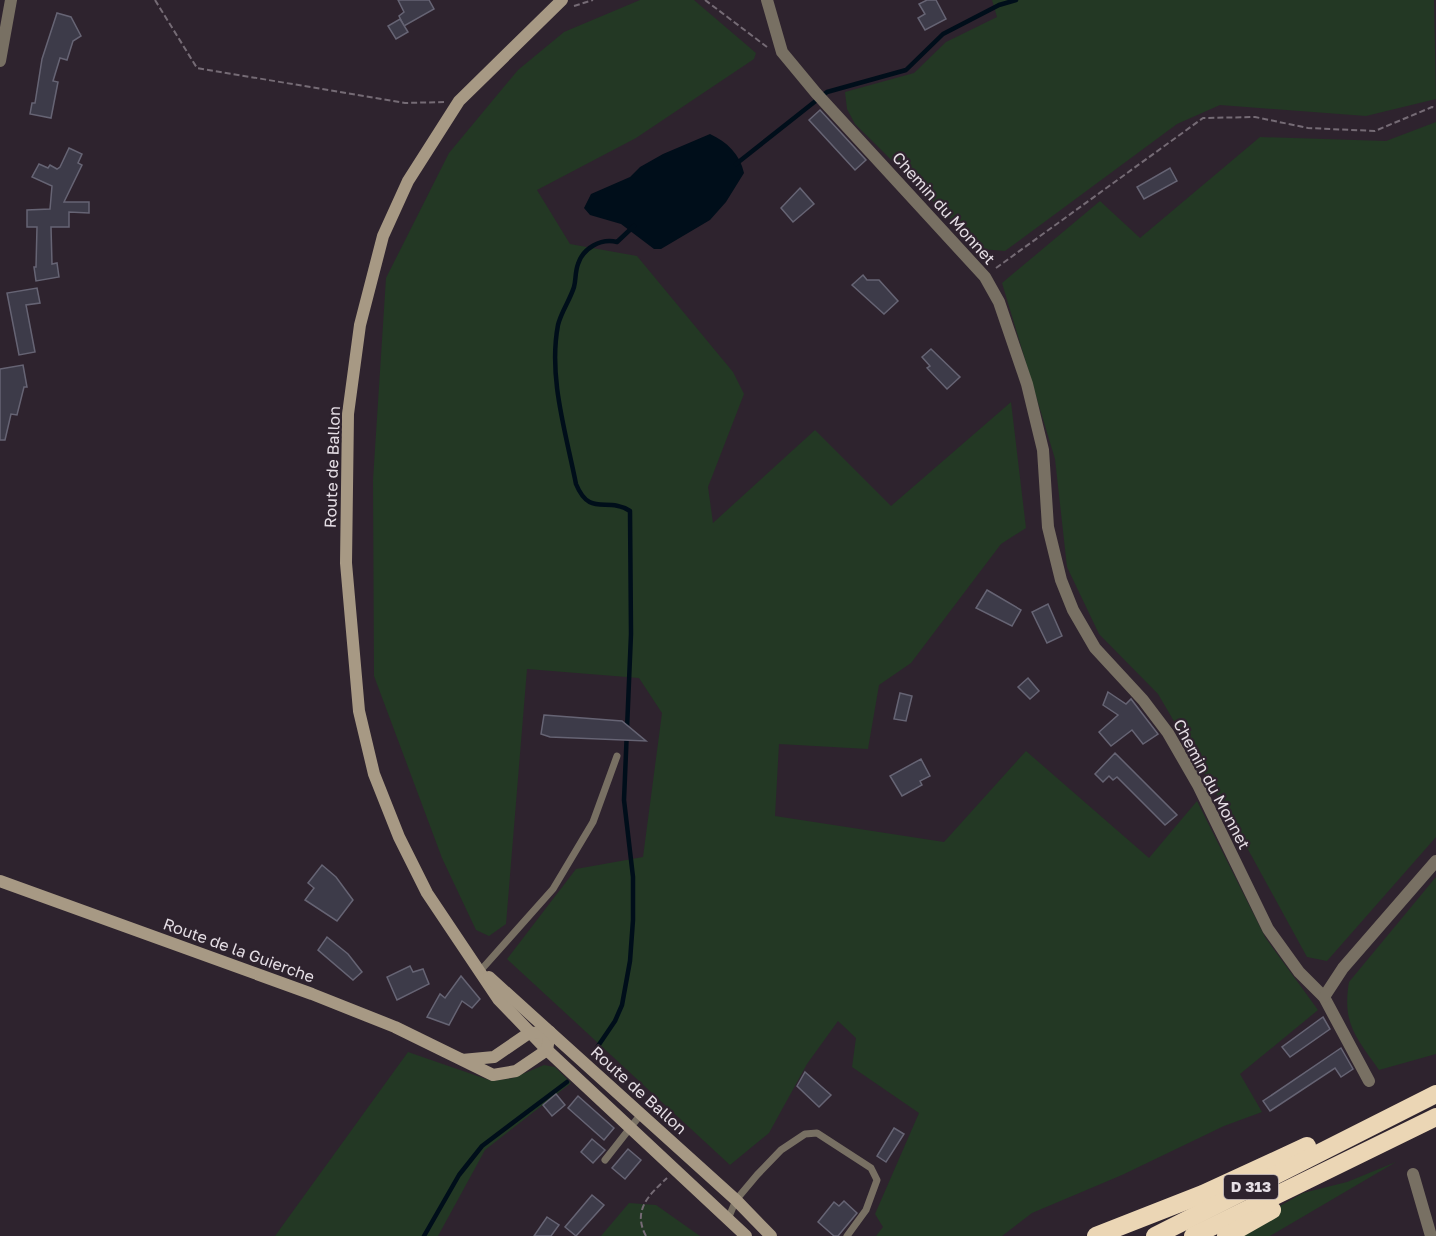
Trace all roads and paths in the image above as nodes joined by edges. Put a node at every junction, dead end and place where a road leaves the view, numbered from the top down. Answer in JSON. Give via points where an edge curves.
{"nodes":[{"id":1,"x":10,"y":0,"type":"edge"},
{"id":2,"x":156,"y":0,"type":"edge"},
{"id":3,"x":562,"y":0,"type":"edge"},
{"id":4,"x":705,"y":0,"type":"edge"},
{"id":5,"x":767,"y":0,"type":"edge"},
{"id":6,"x":782,"y":52,"type":"junction"},
{"id":7,"x":0,"y":61,"type":"edge"},
{"id":8,"x":459,"y":101,"type":"junction"},
{"id":9,"x":1436,"y":108,"type":"edge"},
{"id":10,"x":985,"y":277,"type":"junction"},
{"id":11,"x":617,"y":756,"type":"dead end"},
{"id":12,"x":1436,"y":861,"type":"edge"},
{"id":13,"x":0,"y":881,"type":"edge"},
{"id":14,"x":481,"y":970,"type":"junction"},
{"id":15,"x":1324,"y":997,"type":"junction"},
{"id":16,"x":529,"y":1032,"type":"junction"},
{"id":17,"x":550,"y":1032,"type":"junction"},
{"id":18,"x":547,"y":1050,"type":"junction"},
{"id":19,"x":462,"y":1060,"type":"junction"},
{"id":20,"x":1369,"y":1081,"type":"dead end"},
{"id":21,"x":1436,"y":1094,"type":"edge"},
{"id":22,"x":641,"y":1114,"type":"junction"},
{"id":23,"x":1436,"y":1117,"type":"edge"},
{"id":24,"x":629,"y":1127,"type":"junction"},
{"id":25,"x":1347,"y":1139,"type":"junction"},
{"id":26,"x":605,"y":1160,"type":"dead end"},
{"id":27,"x":675,"y":1170,"type":"junction"},
{"id":28,"x":1413,"y":1174,"type":"dead end"},
{"id":29,"x":1313,"y":1177,"type":"junction"},
{"id":30,"x":736,"y":1200,"type":"junction"},
{"id":31,"x":728,"y":1219,"type":"junction"},
{"id":32,"x":646,"y":1236,"type":"edge"},
{"id":33,"x":746,"y":1236,"type":"edge"},
{"id":34,"x":771,"y":1236,"type":"edge"},
{"id":35,"x":847,"y":1236,"type":"edge"},
{"id":36,"x":1096,"y":1236,"type":"edge"},
{"id":37,"x":1155,"y":1236,"type":"edge"},
{"id":38,"x":1193,"y":1236,"type":"edge"},
{"id":39,"x":1226,"y":1236,"type":"edge"},
{"id":40,"x":1431,"y":1236,"type":"edge"}],
"edges":[{"from":1,"to":7,"type":"street"},
{"from":2,"to":8,"type":"path","via":[[197,68],[405,103]]},
{"from":3,"to":8,"type":"main road","name":"Route de Ballon"},
{"from":4,"to":6,"type":"path","via":[[762,46]]},
{"from":5,"to":6,"type":"street","name":"Chemin du Monnet"},
{"from":6,"to":10,"type":"street","name":"Chemin du Monnet"},
{"from":8,"to":14,"type":"main road","name":"Route de Ballon","via":[[408,181],[383,236],[360,326],[348,414],[346,563],[359,711],[374,774],[427,893]]},
{"from":9,"to":10,"type":"path","via":[[1375,131],[1308,128],[1255,117],[1203,118]]},
{"from":10,"to":15,"type":"street","name":"Chemin du Monnet","via":[[999,302],[1027,384],[1043,450],[1048,527],[1072,610],[1095,648],[1168,734],[1198,785],[1268,929],[1299,972]]},
{"from":11,"to":14,"type":"lane","via":[[593,822],[553,889]]},
{"from":12,"to":15,"type":"street","via":[[1343,968]]},
{"from":13,"to":19,"type":"main road","name":"Route de la Guierche","via":[[312,994],[395,1027]]},
{"from":14,"to":16,"type":"main road","name":"Route de Ballon","via":[[498,999]]},
{"from":14,"to":17,"type":"main road","name":"Route de Ballon"},
{"from":15,"to":20,"type":"street","name":"Chemin du Monnet"},
{"from":16,"to":17,"type":"main road"},
{"from":16,"to":18,"type":"main road","name":"Route de Ballon"},
{"from":16,"to":19,"type":"main road","name":"Route de la Guierche","via":[[494,1058]]},
{"from":17,"to":18,"type":"main road"},
{"from":17,"to":22,"type":"main road","name":"Route de Ballon"},
{"from":18,"to":19,"type":"main road","name":"Route de la Guierche","via":[[516,1071],[503,1074],[483,1071]]},
{"from":18,"to":24,"type":"main road","name":"Route de Ballon"},
{"from":21,"to":25,"type":"highway","number":"D 313"},
{"from":22,"to":24,"type":"lane"},
{"from":22,"to":30,"type":"main road","name":"Route de Ballon"},
{"from":23,"to":29,"type":"highway","number":"D 313"},
{"from":24,"to":26,"type":"lane"},
{"from":24,"to":27,"type":"main road","name":"Route de Ballon"},
{"from":25,"to":36,"type":"highway","via":[[1329,1136],[1203,1194]]},
{"from":25,"to":37,"type":"highway","number":"D 313"},
{"from":27,"to":31,"type":"main road","name":"Route de Ballon"},
{"from":27,"to":32,"type":"path","via":[[642,1204],[641,1227]]},
{"from":28,"to":40,"type":"street"},
{"from":29,"to":38,"type":"highway","number":"D 313"},
{"from":29,"to":39,"type":"highway","via":[[1304,1193]]},
{"from":30,"to":31,"type":"lane"},
{"from":30,"to":34,"type":"main road","name":"Route de Ballon"},
{"from":30,"to":35,"type":"lane","via":[[794,1139],[817,1133],[871,1168],[878,1180],[866,1210]]},
{"from":31,"to":33,"type":"main road","name":"Route de Ballon"}]}
